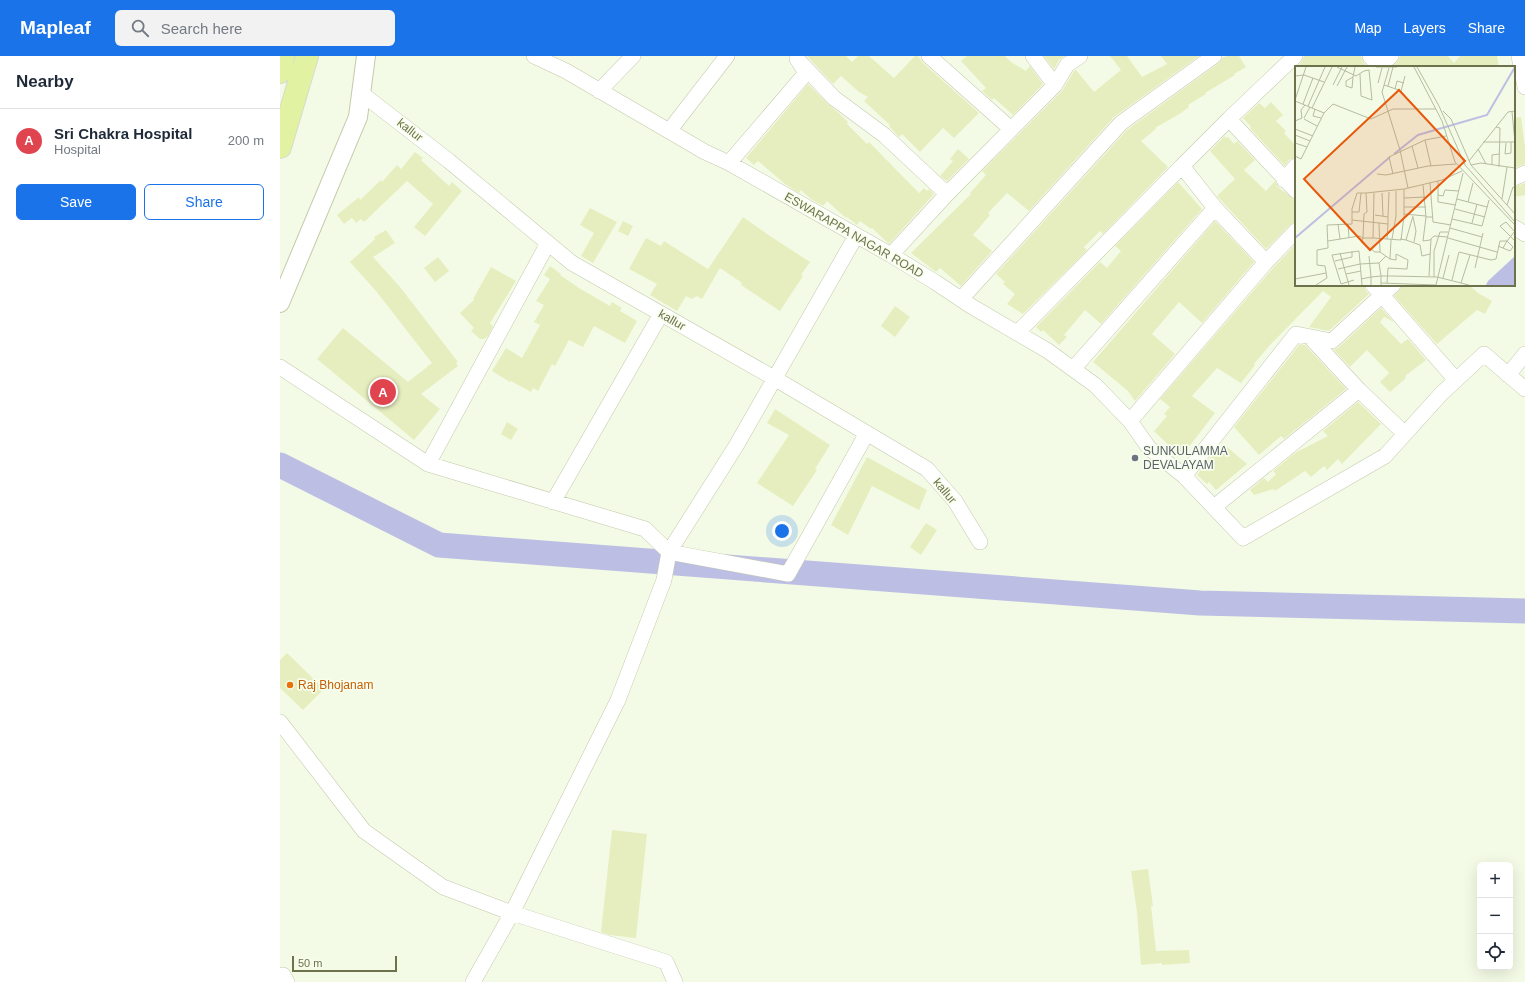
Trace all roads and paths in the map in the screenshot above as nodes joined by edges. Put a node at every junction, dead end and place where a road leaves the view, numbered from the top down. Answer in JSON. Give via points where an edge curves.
{"nodes":[{"id":1,"x":283,"y":56,"type":"edge"},
{"id":2,"x":306,"y":56,"type":"edge"},
{"id":3,"x":366,"y":56,"type":"edge"},
{"id":4,"x":534,"y":56,"type":"edge"},
{"id":5,"x":633,"y":56,"type":"edge"},
{"id":6,"x":727,"y":56,"type":"edge"},
{"id":7,"x":929,"y":56,"type":"edge"},
{"id":8,"x":1033,"y":56,"type":"edge"},
{"id":9,"x":1080,"y":56,"type":"edge"},
{"id":10,"x":1214,"y":56,"type":"edge"},
{"id":11,"x":1295,"y":56,"type":"edge"},
{"id":12,"x":1370,"y":56,"type":"edge"},
{"id":13,"x":1391,"y":56,"type":"edge"},
{"id":14,"x":1519,"y":56,"type":"edge"},
{"id":15,"x":799,"y":58,"type":"edge"},
{"id":16,"x":1378,"y":66,"type":"edge"},
{"id":17,"x":1380,"y":66,"type":"edge"},
{"id":18,"x":280,"y":72,"type":"edge"},
{"id":19,"x":1055,"y":85,"type":"junction"},
{"id":20,"x":1525,"y":87,"type":"edge"},
{"id":21,"x":600,"y":91,"type":"junction"},
{"id":22,"x":361,"y":93,"type":"junction"},
{"id":23,"x":1230,"y":119,"type":"junction"},
{"id":24,"x":1011,"y":129,"type":"junction"},
{"id":25,"x":669,"y":131,"type":"junction"},
{"id":26,"x":280,"y":147,"type":"edge"},
{"id":27,"x":729,"y":163,"type":"junction"},
{"id":28,"x":1182,"y":166,"type":"junction"},
{"id":29,"x":1295,"y":167,"type":"edge"},
{"id":30,"x":1525,"y":173,"type":"edge"},
{"id":31,"x":1515,"y":178,"type":"edge"},
{"id":32,"x":1284,"y":180,"type":"junction"},
{"id":33,"x":1295,"y":190,"type":"edge"},
{"id":34,"x":947,"y":194,"type":"junction"},
{"id":35,"x":1215,"y":208,"type":"junction"},
{"id":36,"x":1515,"y":228,"type":"edge"},
{"id":37,"x":1295,"y":232,"type":"edge"},
{"id":38,"x":1525,"y":234,"type":"edge"},
{"id":39,"x":856,"y":236,"type":"junction"},
{"id":40,"x":548,"y":243,"type":"junction"},
{"id":41,"x":891,"y":255,"type":"junction"},
{"id":42,"x":1266,"y":262,"type":"junction"},
{"id":43,"x":1390,"y":286,"type":"edge"},
{"id":44,"x":1377,"y":291,"type":"edge"},
{"id":45,"x":961,"y":299,"type":"junction"},
{"id":46,"x":280,"y":303,"type":"edge"},
{"id":47,"x":662,"y":314,"type":"junction"},
{"id":48,"x":1017,"y":333,"type":"junction"},
{"id":49,"x":1310,"y":337,"type":"junction"},
{"id":50,"x":1525,"y":354,"type":"edge"},
{"id":51,"x":280,"y":367,"type":"edge"},
{"id":52,"x":1073,"y":369,"type":"junction"},
{"id":53,"x":1508,"y":375,"type":"junction"},
{"id":54,"x":774,"y":378,"type":"junction"},
{"id":55,"x":1456,"y":380,"type":"junction"},
{"id":56,"x":1525,"y":389,"type":"edge"},
{"id":57,"x":1359,"y":390,"type":"junction"},
{"id":58,"x":1130,"y":421,"type":"junction"},
{"id":59,"x":867,"y":433,"type":"junction"},
{"id":60,"x":1405,"y":434,"type":"junction"},
{"id":61,"x":428,"y":464,"type":"junction"},
{"id":62,"x":1184,"y":476,"type":"junction"},
{"id":63,"x":553,"y":502,"type":"junction"},
{"id":64,"x":1214,"y":507,"type":"junction"},
{"id":65,"x":980,"y":542,"type":"dead end"},
{"id":66,"x":669,"y":552,"type":"junction"},
{"id":67,"x":280,"y":722,"type":"edge"},
{"id":68,"x":512,"y":913,"type":"junction"},
{"id":69,"x":473,"y":982,"type":"edge"},
{"id":70,"x":675,"y":982,"type":"edge"}],
"edges":[{"from":1,"to":18,"type":"highway"},
{"from":2,"to":26,"type":"highway"},
{"from":3,"to":22,"type":"street"},
{"from":4,"to":21,"type":"street","name":"ESWARAPPA NAGAR ROAD"},
{"from":5,"to":21,"type":"street"},
{"from":6,"to":25,"type":"street"},
{"from":7,"to":24,"type":"street"},
{"from":8,"to":19,"type":"street"},
{"from":9,"to":19,"type":"street","via":[[1067,65]]},
{"from":10,"to":45,"type":"street","via":[[1121,123]]},
{"from":11,"to":23,"type":"street"},
{"from":12,"to":16,"type":"street"},
{"from":13,"to":17,"type":"street"},
{"from":14,"to":20,"type":"street"},
{"from":15,"to":27,"type":"street","via":[[806,74]]},
{"from":15,"to":34,"type":"street","via":[[834,98],[884,135]]},
{"from":19,"to":24,"type":"street"},
{"from":21,"to":25,"type":"street","name":"ESWARAPPA NAGAR ROAD"},
{"from":22,"to":40,"type":"street","name":"kallur","via":[[449,161]]},
{"from":22,"to":46,"type":"street","via":[[358,117]]},
{"from":23,"to":28,"type":"street"},
{"from":23,"to":32,"type":"street"},
{"from":24,"to":34,"type":"street"},
{"from":25,"to":27,"type":"street","name":"ESWARAPPA NAGAR ROAD"},
{"from":27,"to":39,"type":"street","name":"ESWARAPPA NAGAR ROAD"},
{"from":28,"to":35,"type":"street"},
{"from":28,"to":48,"type":"street"},
{"from":29,"to":32,"type":"street"},
{"from":30,"to":31,"type":"street"},
{"from":32,"to":33,"type":"street"},
{"from":34,"to":41,"type":"street"},
{"from":35,"to":42,"type":"street"},
{"from":35,"to":52,"type":"street"},
{"from":36,"to":38,"type":"street"},
{"from":37,"to":42,"type":"street"},
{"from":39,"to":41,"type":"street","name":"ESWARAPPA NAGAR ROAD"},
{"from":39,"to":54,"type":"street"},
{"from":40,"to":47,"type":"street","name":"kallur","via":[[572,262]]},
{"from":40,"to":61,"type":"street"},
{"from":41,"to":45,"type":"street","name":"ESWARAPPA NAGAR ROAD"},
{"from":42,"to":58,"type":"street"},
{"from":43,"to":44,"type":"street"},
{"from":44,"to":49,"type":"street","via":[[1332,341]]},
{"from":44,"to":55,"type":"street"},
{"from":45,"to":48,"type":"street","name":"ESWARAPPA NAGAR ROAD"},
{"from":47,"to":54,"type":"street","name":"kallur"},
{"from":47,"to":63,"type":"street"},
{"from":48,"to":52,"type":"street","name":"ESWARAPPA NAGAR ROAD"},
{"from":49,"to":57,"type":"street"},
{"from":49,"to":62,"type":"street","via":[[1296,334]]},
{"from":50,"to":53,"type":"street"},
{"from":51,"to":61,"type":"street"},
{"from":52,"to":58,"type":"street","name":"ESWARAPPA NAGAR ROAD","via":[[1095,385]]},
{"from":53,"to":55,"type":"street","via":[[1484,354]]},
{"from":53,"to":56,"type":"street"},
{"from":54,"to":59,"type":"street","name":"kallur"},
{"from":54,"to":66,"type":"street","via":[[736,446]]},
{"from":55,"to":60,"type":"street"},
{"from":57,"to":60,"type":"street"},
{"from":57,"to":64,"type":"street"},
{"from":58,"to":62,"type":"street","name":"ESWARAPPA NAGAR ROAD","via":[[1149,448]]},
{"from":59,"to":65,"type":"street","name":"kallur","via":[[926,469],[955,502]]},
{"from":59,"to":66,"type":"street","via":[[788,574]]},
{"from":60,"to":64,"type":"street","name":"ESWARAPPA NAGAR ROAD","via":[[1385,456],[1243,538]]},
{"from":61,"to":63,"type":"street"},
{"from":62,"to":64,"type":"street","name":"ESWARAPPA NAGAR ROAD"},
{"from":63,"to":66,"type":"street","via":[[645,528]]},
{"from":66,"to":68,"type":"street","via":[[664,580],[618,700]]},
{"from":67,"to":68,"type":"street","via":[[364,831],[443,887]]},
{"from":68,"to":69,"type":"street"},
{"from":68,"to":70,"type":"street","via":[[666,962]]}]}
